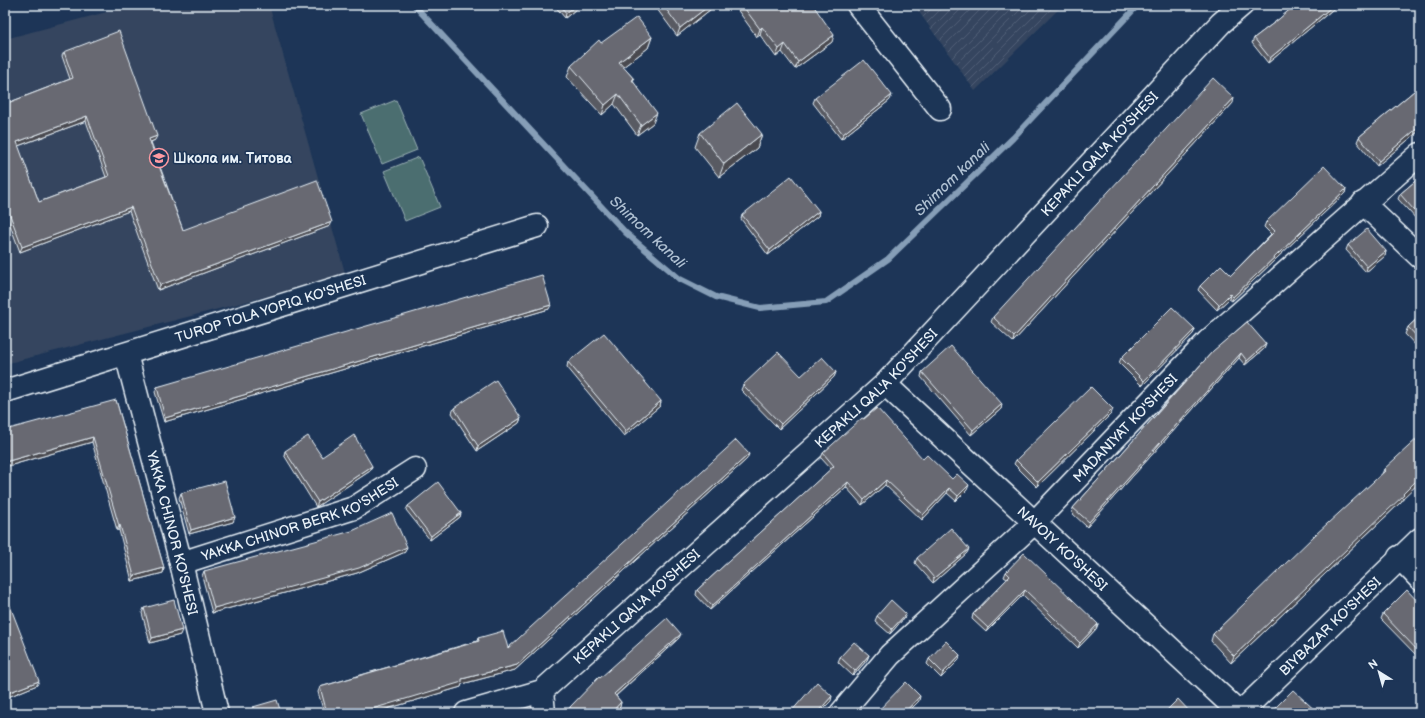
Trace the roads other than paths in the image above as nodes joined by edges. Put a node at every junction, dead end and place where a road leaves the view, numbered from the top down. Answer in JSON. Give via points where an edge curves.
{"nodes":[{"id":1,"x":858,"y":5,"type":"edge"},
{"id":2,"x":1242,"y":5,"type":"edge"},
{"id":3,"x":940,"y":109,"type":"dead end"},
{"id":4,"x":1420,"y":154,"type":"edge"},
{"id":5,"x":1363,"y":203,"type":"junction"},
{"id":6,"x":536,"y":226,"type":"dead end"},
{"id":7,"x":1420,"y":257,"type":"edge"},
{"id":8,"x":126,"y":354,"type":"junction"},
{"id":9,"x":885,"y":384,"type":"junction"},
{"id":10,"x":5,"y":391,"type":"edge"},
{"id":11,"x":415,"y":469,"type":"dead end"},
{"id":12,"x":1034,"y":523,"type":"junction"},
{"id":13,"x":1420,"y":539,"type":"edge"},
{"id":14,"x":1399,"y":557,"type":"junction"},
{"id":15,"x":181,"y":563,"type":"junction"},
{"id":16,"x":1420,"y":579,"type":"edge"},
{"id":17,"x":542,"y":691,"type":"junction"},
{"id":18,"x":217,"y":713,"type":"edge"},
{"id":19,"x":466,"y":713,"type":"edge"},
{"id":20,"x":544,"y":713,"type":"edge"},
{"id":21,"x":841,"y":713,"type":"edge"},
{"id":22,"x":1240,"y":713,"type":"edge"}],
"edges":[{"from":1,"to":3,"type":"street"},
{"from":2,"to":9,"type":"street","name":"KEPAKLI QAL'A KO'SHESI","via":[[1221,23]]},
{"from":4,"to":5,"type":"street","name":"MADANIYAT KO'SHESI"},
{"from":5,"to":7,"type":"street"},
{"from":5,"to":12,"type":"street","name":"MADANIYAT KO'SHESI","via":[[1208,341]]},
{"from":6,"to":8,"type":"street","name":"TUROP TOLA YOPIQ KO'SHESI"},
{"from":8,"to":10,"type":"street","name":"TUROP TOLA YOPIQ KO'SHESI"},
{"from":8,"to":15,"type":"street","name":"YAKKA CHINOR KO'SHESI"},
{"from":9,"to":12,"type":"street","name":"NAVOIY KO'SHESI"},
{"from":9,"to":17,"type":"street","name":"KEPAKLI QAL'A KO'SHESI"},
{"from":11,"to":15,"type":"street","name":"YAKKA CHINOR BERK KO'SHESI","via":[[354,508]]},
{"from":12,"to":21,"type":"street","name":"MADANIYAT KO'SHESI","via":[[890,655]]},
{"from":12,"to":22,"type":"street","name":"NAVOIY KO'SHESI"},
{"from":13,"to":14,"type":"street","name":"BIYBAZAR KO'SHESI"},
{"from":14,"to":16,"type":"street"},
{"from":14,"to":22,"type":"street","name":"BIYBAZAR KO'SHESI"},
{"from":15,"to":18,"type":"street","name":"YAKKA CHINOR KO'SHESI"},
{"from":17,"to":19,"type":"street","name":"KEPAKLI QAL'A KO'SHESI"},
{"from":17,"to":20,"type":"street"}]}
